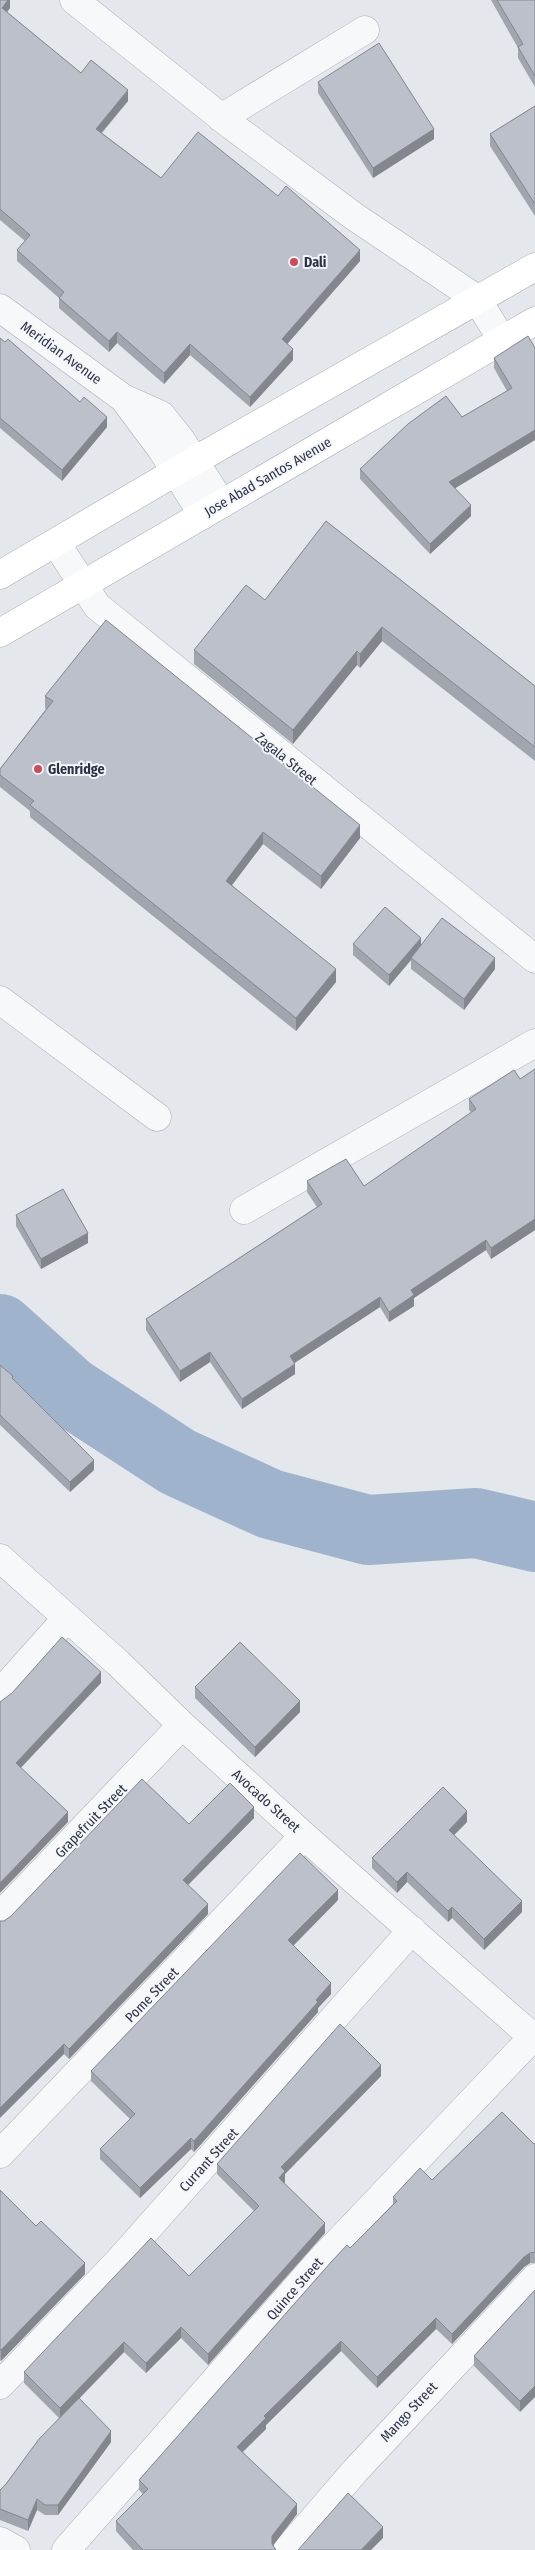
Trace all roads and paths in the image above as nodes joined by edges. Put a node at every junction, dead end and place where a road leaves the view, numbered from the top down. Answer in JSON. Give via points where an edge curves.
{"nodes":[{"id":1,"x":74,"y":0,"type":"edge"},
{"id":2,"x":365,"y":30,"type":"dead end"},
{"id":3,"x":221,"y":118,"type":"junction"},
{"id":4,"x":535,"y":267,"type":"edge"},
{"id":5,"x":477,"y":299,"type":"junction"},
{"id":6,"x":4,"y":317,"type":"edge"},
{"id":7,"x":535,"y":321,"type":"edge"},
{"id":8,"x":502,"y":340,"type":"junction"},
{"id":9,"x":185,"y":466,"type":"junction"},
{"id":10,"x":213,"y":510,"type":"junction"},
{"id":11,"x":56,"y":543,"type":"junction"},
{"id":12,"x":0,"y":575,"type":"edge"},
{"id":13,"x":82,"y":585,"type":"junction"},
{"id":14,"x":0,"y":633,"type":"edge"},
{"id":15,"x":535,"y":959,"type":"edge"},
{"id":16,"x":0,"y":1000,"type":"edge"},
{"id":17,"x":535,"y":1043,"type":"edge"},
{"id":18,"x":158,"y":1117,"type":"dead end"},
{"id":19,"x":244,"y":1210,"type":"dead end"},
{"id":20,"x":0,"y":1558,"type":"edge"},
{"id":21,"x":67,"y":1618,"type":"junction"},
{"id":22,"x":0,"y":1693,"type":"edge"},
{"id":23,"x":182,"y":1725,"type":"junction"},
{"id":24,"x":304,"y":1836,"type":"junction"},
{"id":25,"x":0,"y":1916,"type":"edge"},
{"id":26,"x":412,"y":1930,"type":"junction"},
{"id":27,"x":534,"y":2038,"type":"edge"},
{"id":28,"x":0,"y":2154,"type":"edge"},
{"id":29,"x":535,"y":2278,"type":"edge"},
{"id":30,"x":0,"y":2385,"type":"edge"},
{"id":31,"x":0,"y":2541,"type":"edge"},
{"id":32,"x":16,"y":2550,"type":"edge"},
{"id":33,"x":66,"y":2550,"type":"edge"},
{"id":34,"x":288,"y":2550,"type":"edge"}],
"edges":[{"from":1,"to":3,"type":"street"},
{"from":2,"to":3,"type":"street"},
{"from":3,"to":5,"type":"street","via":[[355,217]]},
{"from":4,"to":5,"type":"main road"},
{"from":5,"to":8,"type":"street"},
{"from":5,"to":9,"type":"main road"},
{"from":6,"to":9,"type":"street","name":"Meridian Avenue","via":[[123,398],[161,415]]},
{"from":7,"to":8,"type":"main road","name":"Jose Abad Santos Avenue"},
{"from":8,"to":10,"type":"main road","name":"Jose Abad Santos Avenue"},
{"from":9,"to":10,"type":"street","name":"Meridian Avenue"},
{"from":9,"to":11,"type":"main road"},
{"from":10,"to":13,"type":"main road","name":"Jose Abad Santos Avenue"},
{"from":11,"to":12,"type":"main road"},
{"from":11,"to":13,"type":"street","name":"Zagala Street"},
{"from":13,"to":14,"type":"main road","name":"Jose Abad Santos Avenue"},
{"from":13,"to":15,"type":"street","name":"Zagala Street","via":[[97,606]]},
{"from":16,"to":18,"type":"street"},
{"from":17,"to":19,"type":"street"},
{"from":20,"to":21,"type":"street","name":"Avocado Street"},
{"from":21,"to":22,"type":"street"},
{"from":21,"to":23,"type":"street","name":"Avocado Street"},
{"from":23,"to":24,"type":"street","name":"Avocado Street"},
{"from":23,"to":25,"type":"street","name":"Grapefruit Street"},
{"from":24,"to":26,"type":"street","name":"Avocado Street"},
{"from":24,"to":28,"type":"street","name":"Pome Street"},
{"from":26,"to":27,"type":"street","name":"Avocado Street"},
{"from":26,"to":30,"type":"street","name":"Currant Street","via":[[117,2263]]},
{"from":27,"to":33,"type":"street","name":"Quince Street","via":[[320,2261]]},
{"from":29,"to":34,"type":"street","name":"Mango Street","via":[[355,2471]]},
{"from":31,"to":32,"type":"street"}]}
